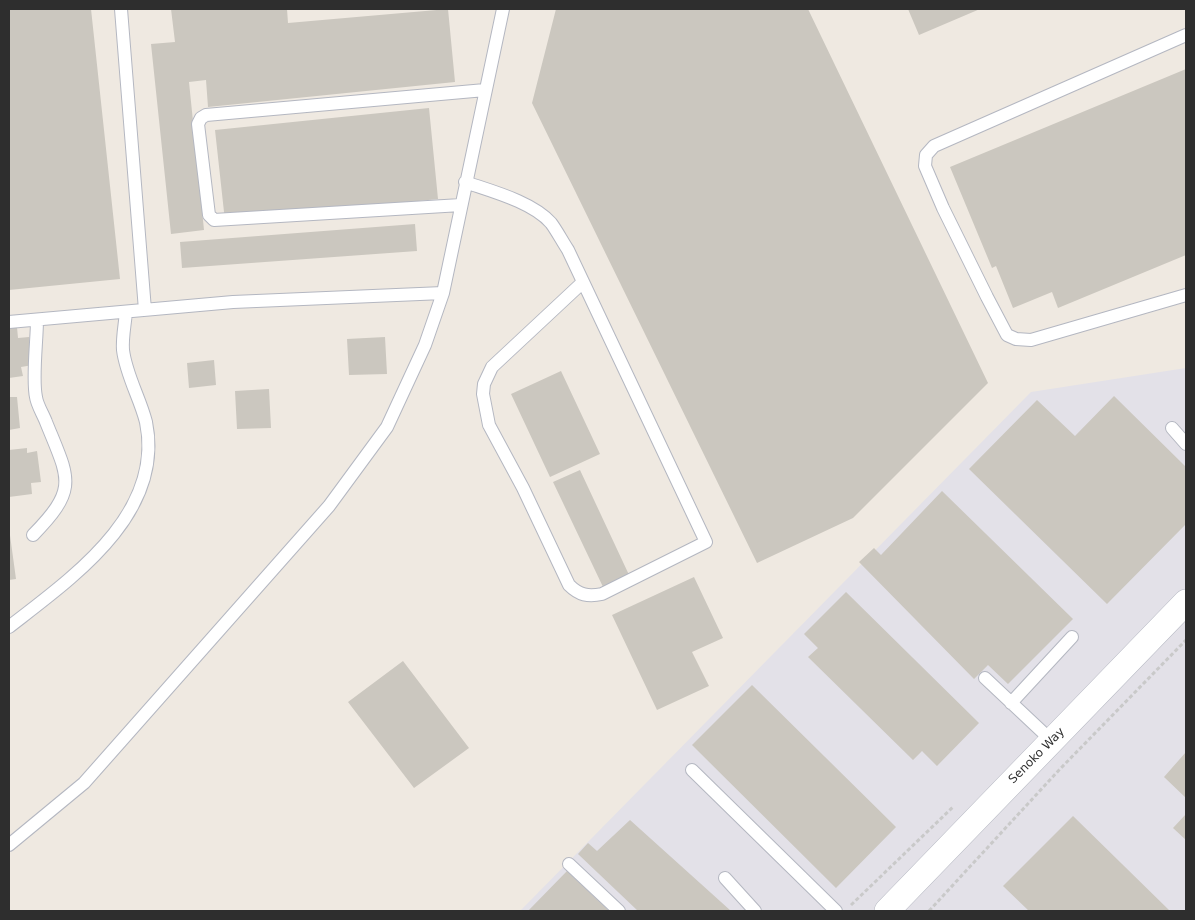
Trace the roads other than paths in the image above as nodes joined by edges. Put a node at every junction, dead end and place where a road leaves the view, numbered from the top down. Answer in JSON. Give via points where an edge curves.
{"nodes":[{"id":1,"x":121,"y":9,"type":"edge"},
{"id":2,"x":503,"y":9,"type":"edge"},
{"id":3,"x":1186,"y":35,"type":"edge"},
{"id":4,"x":485,"y":90,"type":"junction"},
{"id":5,"x":465,"y":182,"type":"junction"},
{"id":6,"x":460,"y":205,"type":"junction"},
{"id":7,"x":582,"y":283,"type":"junction"},
{"id":8,"x":443,"y":293,"type":"junction"},
{"id":9,"x":1186,"y":295,"type":"edge"},
{"id":10,"x":145,"y":310,"type":"junction"},
{"id":11,"x":126,"y":312,"type":"junction"},
{"id":12,"x":37,"y":320,"type":"junction"},
{"id":13,"x":9,"y":322,"type":"edge"},
{"id":14,"x":1172,"y":428,"type":"dead end"},
{"id":15,"x":1186,"y":444,"type":"edge"},
{"id":16,"x":33,"y":535,"type":"dead end"},
{"id":17,"x":1186,"y":602,"type":"edge"},
{"id":18,"x":9,"y":627,"type":"edge"},
{"id":19,"x":1072,"y":637,"type":"dead end"},
{"id":20,"x":985,"y":678,"type":"dead end"},
{"id":21,"x":1011,"y":703,"type":"junction"},
{"id":22,"x":1052,"y":741,"type":"junction"},
{"id":23,"x":692,"y":770,"type":"dead end"},
{"id":24,"x":9,"y":845,"type":"edge"},
{"id":25,"x":568,"y":864,"type":"dead end"},
{"id":26,"x":725,"y":878,"type":"dead end"},
{"id":27,"x":619,"y":911,"type":"edge"},
{"id":28,"x":755,"y":911,"type":"edge"},
{"id":29,"x":836,"y":911,"type":"edge"},
{"id":30,"x":887,"y":911,"type":"edge"}],
"edges":[{"from":1,"to":10,"type":"lane"},
{"from":2,"to":4,"type":"lane"},
{"from":3,"to":9,"type":"lane","via":[[934,146],[926,155],[925,166],[1007,335],[1031,340]]},
{"from":4,"to":5,"type":"lane"},
{"from":4,"to":6,"type":"lane","via":[[206,115],[198,124],[209,215],[214,220]]},
{"from":5,"to":6,"type":"lane"},
{"from":5,"to":7,"type":"lane","via":[[501,194],[540,213],[568,250]]},
{"from":6,"to":8,"type":"lane"},
{"from":7,"to":7,"type":"lane","via":[[492,367],[483,394],[489,425],[569,585],[577,592],[593,596],[706,542]]},
{"from":8,"to":10,"type":"lane","via":[[233,302]]},
{"from":8,"to":24,"type":"lane","via":[[425,345],[387,427],[329,506],[84,783]]},
{"from":10,"to":11,"type":"lane"},
{"from":11,"to":12,"type":"lane"},
{"from":11,"to":18,"type":"lane","via":[[123,349],[146,421],[149,450],[144,481],[124,521],[81,571]]},
{"from":12,"to":13,"type":"lane"},
{"from":12,"to":16,"type":"lane","via":[[36,397],[64,468],[66,491],[52,516]]},
{"from":14,"to":15,"type":"lane"},
{"from":17,"to":22,"type":"street","name":"Senoko Way"},
{"from":19,"to":21,"type":"lane"},
{"from":20,"to":21,"type":"lane"},
{"from":21,"to":22,"type":"lane"},
{"from":22,"to":30,"type":"street","name":"Senoko Way"},
{"from":23,"to":29,"type":"lane"},
{"from":25,"to":27,"type":"lane"},
{"from":26,"to":28,"type":"lane"}]}
